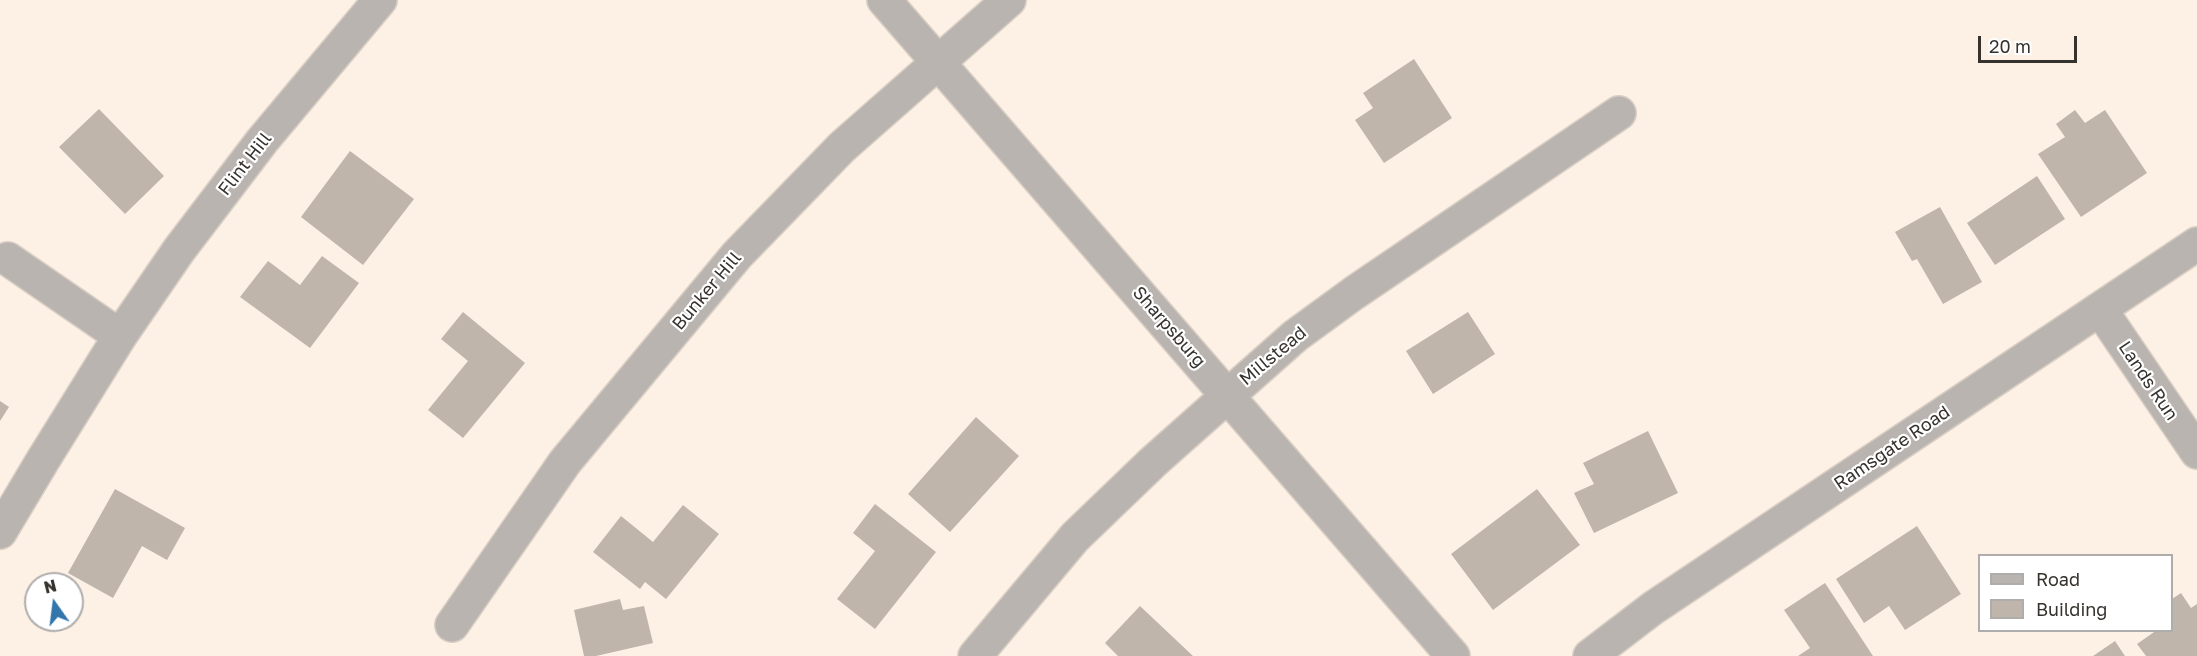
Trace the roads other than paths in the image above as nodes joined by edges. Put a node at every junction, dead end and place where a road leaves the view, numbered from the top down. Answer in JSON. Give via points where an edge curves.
{"nodes":[{"id":1,"x":380,"y":0,"type":"edge"},
{"id":2,"x":884,"y":0,"type":"edge"},
{"id":3,"x":1009,"y":0,"type":"edge"},
{"id":4,"x":938,"y":62,"type":"junction"},
{"id":5,"x":1619,"y":113,"type":"dead end"},
{"id":6,"x":2197,"y":244,"type":"edge"},
{"id":7,"x":8,"y":259,"type":"dead end"},
{"id":8,"x":2100,"y":309,"type":"junction"},
{"id":9,"x":120,"y":336,"type":"junction"},
{"id":10,"x":1228,"y":395,"type":"junction"},
{"id":11,"x":2197,"y":452,"type":"edge"},
{"id":12,"x":0,"y":532,"type":"edge"},
{"id":13,"x":452,"y":625,"type":"dead end"},
{"id":14,"x":975,"y":656,"type":"edge"},
{"id":15,"x":1453,"y":656,"type":"edge"},
{"id":16,"x":1590,"y":656,"type":"edge"}],
"edges":[{"from":1,"to":9,"type":"street","name":"Flint Hill","via":[[262,141]]},
{"from":2,"to":4,"type":"street","name":"Sharpsburg"},
{"from":3,"to":4,"type":"street","name":"Bunker Hill"},
{"from":4,"to":10,"type":"street","name":"Sharpsburg"},
{"from":4,"to":13,"type":"street","name":"Bunker Hill","via":[[842,147],[737,255],[565,462]]},
{"from":5,"to":10,"type":"street","name":"Millstead","via":[[1354,293],[1295,336]]},
{"from":6,"to":8,"type":"street","name":"Ramsgate Road"},
{"from":7,"to":9,"type":"street"},
{"from":8,"to":11,"type":"street","name":"Lands Run"},
{"from":8,"to":16,"type":"street","name":"Ramsgate Road","via":[[1663,601]]},
{"from":9,"to":12,"type":"street","name":"Flint Hill"},
{"from":10,"to":14,"type":"street","name":"Millstead","via":[[1076,537]]},
{"from":10,"to":15,"type":"street","name":"Sharpsburg"}]}
